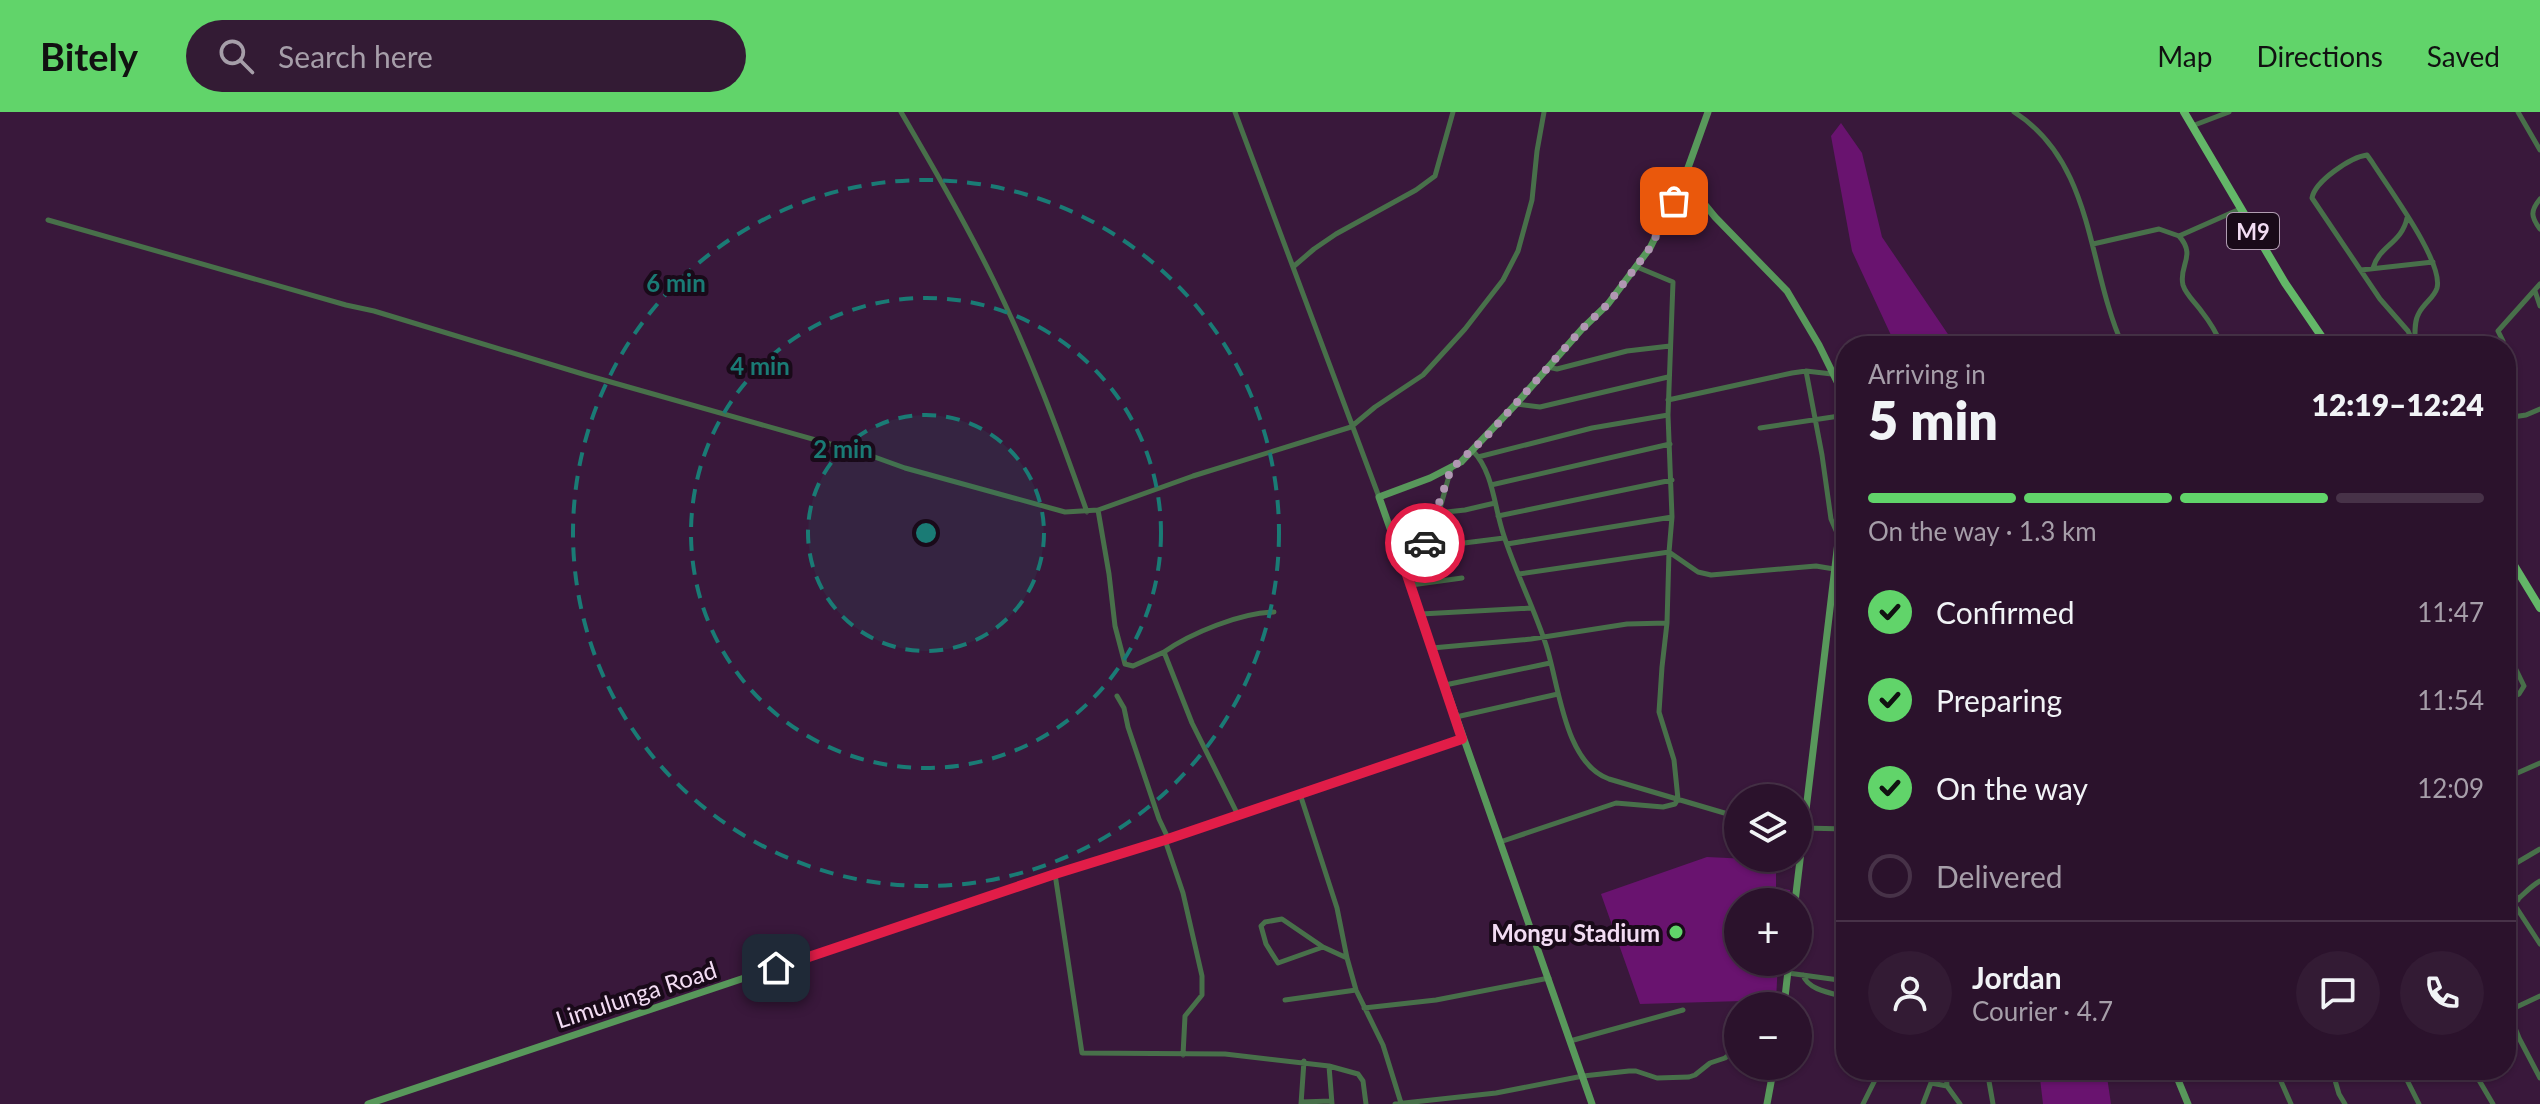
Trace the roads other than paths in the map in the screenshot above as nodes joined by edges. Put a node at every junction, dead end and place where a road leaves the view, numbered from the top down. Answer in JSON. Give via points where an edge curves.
{"nodes":[{"id":1,"x":901,"y":112,"type":"edge"},
{"id":2,"x":1235,"y":112,"type":"edge"},
{"id":3,"x":1453,"y":112,"type":"edge"},
{"id":4,"x":1544,"y":112,"type":"edge"},
{"id":5,"x":1708,"y":112,"type":"edge"},
{"id":6,"x":2014,"y":112,"type":"edge"},
{"id":7,"x":2184,"y":112,"type":"edge"},
{"id":8,"x":2229,"y":112,"type":"edge"},
{"id":9,"x":2518,"y":112,"type":"edge"},
{"id":10,"x":2192,"y":126,"type":"junction"},
{"id":11,"x":2540,"y":150,"type":"edge"},
{"id":12,"x":1684,"y":179,"type":"junction"},
{"id":13,"x":2540,"y":199,"type":"edge"},
{"id":14,"x":2240,"y":209,"type":"junction"},
{"id":15,"x":2407,"y":218,"type":"junction"},
{"id":16,"x":48,"y":220,"type":"dead end"},
{"id":17,"x":2540,"y":229,"type":"edge"},
{"id":18,"x":2179,"y":236,"type":"junction"},
{"id":19,"x":2093,"y":244,"type":"junction"},
{"id":20,"x":2433,"y":262,"type":"junction"},
{"id":21,"x":1293,"y":267,"type":"junction"},
{"id":22,"x":1637,"y":267,"type":"junction"},
{"id":23,"x":2373,"y":268,"type":"junction"},
{"id":24,"x":2361,"y":270,"type":"junction"},
{"id":25,"x":2540,"y":284,"type":"edge"},
{"id":26,"x":2535,"y":291,"type":"junction"},
{"id":27,"x":2540,"y":306,"type":"edge"},
{"id":28,"x":2119,"y":336,"type":"edge"},
{"id":29,"x":2217,"y":336,"type":"edge"},
{"id":30,"x":2321,"y":336,"type":"edge"},
{"id":31,"x":2411,"y":336,"type":"edge"},
{"id":32,"x":2416,"y":336,"type":"edge"},
{"id":33,"x":2500,"y":336,"type":"edge"},
{"id":34,"x":1670,"y":346,"type":"junction"},
{"id":35,"x":1548,"y":367,"type":"junction"},
{"id":36,"x":1806,"y":371,"type":"junction"},
{"id":37,"x":1834,"y":374,"type":"junction"},
{"id":38,"x":1668,"y":377,"type":"junction"},
{"id":39,"x":1836,"y":378,"type":"edge"},
{"id":40,"x":1668,"y":400,"type":"junction"},
{"id":41,"x":1516,"y":404,"type":"junction"},
{"id":42,"x":2540,"y":409,"type":"edge"},
{"id":43,"x":1668,"y":415,"type":"junction"},
{"id":44,"x":2516,"y":416,"type":"edge"},
{"id":45,"x":1836,"y":417,"type":"edge"},
{"id":46,"x":1816,"y":421,"type":"junction"},
{"id":47,"x":1351,"y":427,"type":"junction"},
{"id":48,"x":1760,"y":428,"type":"dead end"},
{"id":49,"x":1670,"y":444,"type":"junction"},
{"id":50,"x":1475,"y":454,"type":"junction"},
{"id":51,"x":1451,"y":469,"type":"junction"},
{"id":52,"x":1672,"y":480,"type":"junction"},
{"id":53,"x":1491,"y":485,"type":"junction"},
{"id":54,"x":1379,"y":497,"type":"junction"},
{"id":55,"x":1495,"y":503,"type":"junction"},
{"id":56,"x":1098,"y":510,"type":"junction"},
{"id":57,"x":1087,"y":512,"type":"junction"},
{"id":58,"x":1437,"y":513,"type":"junction"},
{"id":59,"x":1498,"y":516,"type":"junction"},
{"id":60,"x":1672,"y":517,"type":"junction"},
{"id":61,"x":1836,"y":531,"type":"edge"},
{"id":62,"x":1430,"y":535,"type":"junction"},
{"id":63,"x":1505,"y":541,"type":"junction"},
{"id":64,"x":1669,"y":552,"type":"junction"},
{"id":65,"x":1836,"y":552,"type":"edge"},
{"id":66,"x":1834,"y":569,"type":"junction"},
{"id":67,"x":2516,"y":569,"type":"edge"},
{"id":68,"x":1406,"y":572,"type":"junction"},
{"id":69,"x":1519,"y":574,"type":"junction"},
{"id":70,"x":1462,"y":578,"type":"dead end"},
{"id":71,"x":1411,"y":585,"type":"junction"},
{"id":72,"x":1531,"y":608,"type":"junction"},
{"id":73,"x":2540,"y":608,"type":"edge"},
{"id":74,"x":1274,"y":612,"type":"dead end"},
{"id":75,"x":1421,"y":614,"type":"junction"},
{"id":76,"x":1667,"y":623,"type":"junction"},
{"id":77,"x":1543,"y":638,"type":"junction"},
{"id":78,"x":1432,"y":648,"type":"junction"},
{"id":79,"x":1164,"y":652,"type":"junction"},
{"id":80,"x":1550,"y":663,"type":"junction"},
{"id":81,"x":2516,"y":670,"type":"edge"},
{"id":82,"x":1445,"y":685,"type":"junction"},
{"id":83,"x":1558,"y":694,"type":"junction"},
{"id":84,"x":2516,"y":695,"type":"edge"},
{"id":85,"x":1117,"y":696,"type":"dead end"},
{"id":86,"x":1455,"y":718,"type":"junction"},
{"id":87,"x":1462,"y":739,"type":"junction"},
{"id":88,"x":2540,"y":763,"type":"edge"},
{"id":89,"x":2516,"y":774,"type":"edge"},
{"id":90,"x":1807,"y":784,"type":"edge"},
{"id":91,"x":1300,"y":794,"type":"junction"},
{"id":92,"x":1678,"y":799,"type":"junction"},
{"id":93,"x":1724,"y":813,"type":"edge"},
{"id":94,"x":1238,"y":815,"type":"junction"},
{"id":95,"x":1812,"y":827,"type":"edge"},
{"id":96,"x":1836,"y":828,"type":"edge"},
{"id":97,"x":1166,"y":839,"type":"junction"},
{"id":98,"x":1499,"y":842,"type":"junction"},
{"id":99,"x":2540,"y":849,"type":"edge"},
{"id":100,"x":2516,"y":863,"type":"edge"},
{"id":101,"x":1055,"y":874,"type":"junction"},
{"id":102,"x":2540,"y":881,"type":"edge"},
{"id":103,"x":2516,"y":902,"type":"joint"},
{"id":104,"x":2540,"y":944,"type":"edge"},
{"id":105,"x":1323,"y":947,"type":"junction"},
{"id":106,"x":1347,"y":958,"type":"junction"},
{"id":107,"x":1803,"y":976,"type":"edge"},
{"id":108,"x":1810,"y":976,"type":"edge"},
{"id":109,"x":1549,"y":978,"type":"junction"},
{"id":110,"x":1836,"y":980,"type":"edge"},
{"id":111,"x":1356,"y":990,"type":"junction"},
{"id":112,"x":1836,"y":994,"type":"edge"},
{"id":113,"x":2540,"y":996,"type":"edge"},
{"id":114,"x":1285,"y":1000,"type":"dead end"},
{"id":115,"x":2516,"y":1005,"type":"edge"},
{"id":116,"x":1364,"y":1008,"type":"junction"},
{"id":117,"x":1683,"y":1010,"type":"dead end"},
{"id":118,"x":2516,"y":1031,"type":"edge"},
{"id":119,"x":1570,"y":1041,"type":"junction"},
{"id":120,"x":1183,"y":1055,"type":"junction"},
{"id":121,"x":1724,"y":1058,"type":"edge"},
{"id":122,"x":1304,"y":1061,"type":"junction"},
{"id":123,"x":1329,"y":1066,"type":"junction"},
{"id":124,"x":1583,"y":1076,"type":"junction"},
{"id":125,"x":2540,"y":1078,"type":"edge"},
{"id":126,"x":1771,"y":1080,"type":"edge"},
{"id":127,"x":1875,"y":1080,"type":"edge"},
{"id":128,"x":1933,"y":1080,"type":"edge"},
{"id":129,"x":1945,"y":1080,"type":"edge"},
{"id":130,"x":1989,"y":1080,"type":"edge"},
{"id":131,"x":2178,"y":1080,"type":"edge"},
{"id":132,"x":2280,"y":1080,"type":"edge"},
{"id":133,"x":2335,"y":1080,"type":"edge"},
{"id":134,"x":2407,"y":1080,"type":"edge"},
{"id":135,"x":2479,"y":1080,"type":"edge"},
{"id":136,"x":1931,"y":1083,"type":"junction"},
{"id":137,"x":1947,"y":1086,"type":"junction"},
{"id":138,"x":1331,"y":1102,"type":"edge"},
{"id":139,"x":1301,"y":1103,"type":"edge"},
{"id":140,"x":1399,"y":1103,"type":"edge"},
{"id":141,"x":368,"y":1104,"type":"edge"},
{"id":142,"x":1366,"y":1104,"type":"edge"},
{"id":143,"x":1592,"y":1104,"type":"edge"},
{"id":144,"x":1767,"y":1104,"type":"edge"},
{"id":145,"x":1863,"y":1104,"type":"edge"},
{"id":146,"x":1923,"y":1104,"type":"edge"},
{"id":147,"x":1960,"y":1104,"type":"edge"},
{"id":148,"x":1993,"y":1104,"type":"edge"},
{"id":149,"x":2188,"y":1104,"type":"edge"},
{"id":150,"x":2291,"y":1104,"type":"edge"},
{"id":151,"x":2345,"y":1104,"type":"edge"},
{"id":152,"x":2419,"y":1104,"type":"edge"},
{"id":153,"x":2493,"y":1104,"type":"edge"}],
"edges":[{"from":1,"to":57,"type":"street","via":[[1014,324]]},
{"from":2,"to":21,"type":"street"},
{"from":3,"to":21,"type":"street","via":[[1435,176],[1325,241]]},
{"from":4,"to":47,"type":"street","via":[[1532,200],[1507,275],[1423,375]]},
{"from":5,"to":12,"type":"main road"},
{"from":6,"to":19,"type":"street","via":[[2061,160]]},
{"from":7,"to":10,"type":"main road","number":"M9"},
{"from":8,"to":10,"type":"street"},
{"from":9,"to":11,"type":"street"},
{"from":10,"to":14,"type":"main road","number":"M9"},
{"from":12,"to":22,"type":"main road"},
{"from":12,"to":37,"type":"main road","via":[[1787,291]]},
{"from":13,"to":17,"type":"street","via":[[2532,215]]},
{"from":14,"to":18,"type":"street"},
{"from":14,"to":30,"type":"main road","number":"M9"},
{"from":15,"to":20,"type":"street"},
{"from":15,"to":23,"type":"street","via":[[2404,231],[2375,259]]},
{"from":15,"to":24,"type":"street","via":[[2367,155],[2320,182],[2312,198]]},
{"from":16,"to":57,"type":"street","via":[[905,468],[1065,512]]},
{"from":18,"to":19,"type":"street","via":[[2159,229]]},
{"from":18,"to":29,"type":"street","via":[[2188,256],[2184,288]]},
{"from":19,"to":28,"type":"street"},
{"from":20,"to":23,"type":"street"},
{"from":20,"to":32,"type":"street","via":[[2437,287],[2417,314]]},
{"from":21,"to":47,"type":"street"},
{"from":22,"to":34,"type":"street","via":[[1673,282]]},
{"from":22,"to":35,"type":"main road"},
{"from":23,"to":24,"type":"street"},
{"from":24,"to":31,"type":"street"},
{"from":25,"to":26,"type":"street"},
{"from":26,"to":27,"type":"street"},
{"from":26,"to":33,"type":"street","via":[[2498,331]]},
{"from":34,"to":35,"type":"street"},
{"from":34,"to":38,"type":"street"},
{"from":35,"to":41,"type":"main road"},
{"from":36,"to":37,"type":"street"},
{"from":36,"to":40,"type":"street"},
{"from":36,"to":46,"type":"street"},
{"from":37,"to":39,"type":"main road"},
{"from":38,"to":40,"type":"street"},
{"from":38,"to":41,"type":"street","via":[[1540,407]]},
{"from":40,"to":43,"type":"street"},
{"from":41,"to":50,"type":"main road"},
{"from":42,"to":44,"type":"street"},
{"from":43,"to":49,"type":"street"},
{"from":43,"to":50,"type":"street"},
{"from":45,"to":46,"type":"street"},
{"from":46,"to":48,"type":"street"},
{"from":46,"to":61,"type":"street"},
{"from":47,"to":54,"type":"street"},
{"from":47,"to":56,"type":"street"},
{"from":49,"to":52,"type":"street"},
{"from":49,"to":53,"type":"street"},
{"from":50,"to":51,"type":"main road"},
{"from":50,"to":53,"type":"street"},
{"from":51,"to":54,"type":"main road"},
{"from":51,"to":58,"type":"street"},
{"from":52,"to":59,"type":"street"},
{"from":52,"to":60,"type":"street"},
{"from":53,"to":55,"type":"street"},
{"from":54,"to":68,"type":"main road"},
{"from":55,"to":58,"type":"street"},
{"from":55,"to":59,"type":"street"},
{"from":56,"to":57,"type":"street"},
{"from":56,"to":79,"type":"street","via":[[1125,664],[1133,666]]},
{"from":58,"to":62,"type":"street"},
{"from":59,"to":63,"type":"street"},
{"from":60,"to":63,"type":"street"},
{"from":60,"to":64,"type":"street"},
{"from":62,"to":63,"type":"street","via":[[1456,544]]},
{"from":62,"to":68,"type":"street"},
{"from":63,"to":69,"type":"street"},
{"from":64,"to":66,"type":"street","via":[[1711,575]]},
{"from":64,"to":69,"type":"street"},
{"from":64,"to":76,"type":"street"},
{"from":65,"to":66,"type":"main road"},
{"from":66,"to":90,"type":"main road"},
{"from":67,"to":73,"type":"main road"},
{"from":68,"to":71,"type":"main road"},
{"from":69,"to":72,"type":"street"},
{"from":70,"to":71,"type":"street"},
{"from":71,"to":75,"type":"main road"},
{"from":72,"to":75,"type":"street"},
{"from":72,"to":77,"type":"street"},
{"from":74,"to":79,"type":"street","via":[[1228,622]]},
{"from":75,"to":78,"type":"main road"},
{"from":76,"to":77,"type":"street"},
{"from":76,"to":92,"type":"street","via":[[1659,712],[1674,760]]},
{"from":77,"to":78,"type":"street"},
{"from":77,"to":80,"type":"street"},
{"from":78,"to":82,"type":"main road"},
{"from":79,"to":94,"type":"street"},
{"from":80,"to":82,"type":"street"},
{"from":80,"to":83,"type":"street"},
{"from":81,"to":84,"type":"street","via":[[2524,686]]},
{"from":82,"to":86,"type":"main road"},
{"from":83,"to":86,"type":"street"},
{"from":83,"to":92,"type":"street","via":[[1577,747],[1595,772]]},
{"from":85,"to":97,"type":"street"},
{"from":86,"to":87,"type":"main road"},
{"from":87,"to":91,"type":"main road","name":"Limulunga Road"},
{"from":87,"to":98,"type":"main road"},
{"from":88,"to":89,"type":"street"},
{"from":91,"to":94,"type":"main road","name":"Limulunga Road"},
{"from":91,"to":106,"type":"street","via":[[1337,908]]},
{"from":92,"to":93,"type":"street"},
{"from":92,"to":98,"type":"street","via":[[1670,806],[1616,803]]},
{"from":94,"to":97,"type":"main road","name":"Limulunga Road"},
{"from":95,"to":96,"type":"street"},
{"from":97,"to":101,"type":"main road","name":"Limulunga Road"},
{"from":97,"to":120,"type":"street","via":[[1202,976],[1202,995],[1185,1016]]},
{"from":98,"to":109,"type":"main road"},
{"from":99,"to":100,"type":"street"},
{"from":101,"to":120,"type":"street","via":[[1082,1053]]},
{"from":101,"to":141,"type":"main road","name":"Limulunga Road"},
{"from":102,"to":103,"type":"street"},
{"from":103,"to":104,"type":"street"},
{"from":105,"to":105,"type":"street","via":[[1282,919],[1261,926],[1278,963]]},
{"from":105,"to":106,"type":"street"},
{"from":106,"to":111,"type":"street"},
{"from":107,"to":112,"type":"street","via":[[1811,985]]},
{"from":108,"to":110,"type":"street"},
{"from":109,"to":116,"type":"street"},
{"from":109,"to":119,"type":"main road"},
{"from":111,"to":114,"type":"street"},
{"from":111,"to":116,"type":"street"},
{"from":113,"to":115,"type":"street"},
{"from":116,"to":140,"type":"street","via":[[1383,1045]]},
{"from":117,"to":119,"type":"street"},
{"from":118,"to":125,"type":"street"},
{"from":119,"to":124,"type":"main road"},
{"from":120,"to":122,"type":"street"},
{"from":121,"to":124,"type":"street","via":[[1689,1077],[1657,1078],[1636,1071]]},
{"from":122,"to":123,"type":"street"},
{"from":122,"to":139,"type":"street"},
{"from":123,"to":138,"type":"street"},
{"from":123,"to":142,"type":"street","via":[[1358,1074]]},
{"from":124,"to":140,"type":"street","via":[[1496,1093]]},
{"from":124,"to":143,"type":"main road"},
{"from":126,"to":144,"type":"main road"},
{"from":127,"to":145,"type":"street"},
{"from":128,"to":136,"type":"street"},
{"from":129,"to":137,"type":"street"},
{"from":130,"to":148,"type":"street"},
{"from":131,"to":149,"type":"main road"},
{"from":132,"to":150,"type":"street"},
{"from":133,"to":151,"type":"street"},
{"from":134,"to":152,"type":"street"},
{"from":135,"to":153,"type":"street"},
{"from":136,"to":137,"type":"street"},
{"from":136,"to":146,"type":"street"},
{"from":137,"to":147,"type":"street"},
{"from":138,"to":139,"type":"street"}]}
